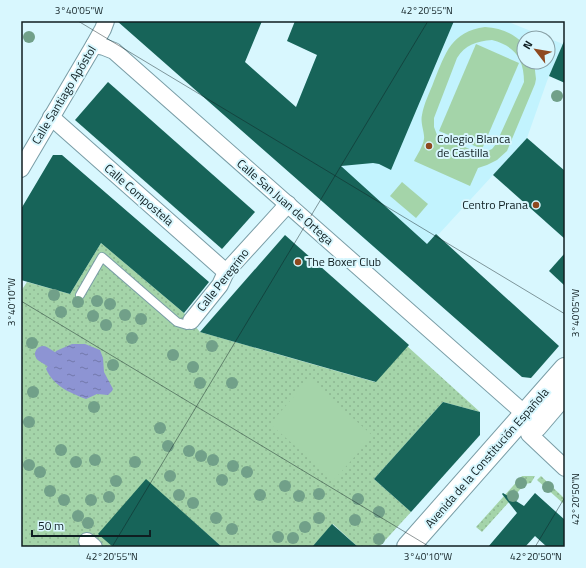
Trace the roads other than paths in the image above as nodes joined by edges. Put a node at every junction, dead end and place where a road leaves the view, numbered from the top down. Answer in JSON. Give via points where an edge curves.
{"nodes":[{"id":1,"x":106,"y":21,"type":"edge"},
{"id":2,"x":94,"y":45,"type":"junction"},
{"id":3,"x":51,"y":117,"type":"junction"},
{"id":4,"x":21,"y":169,"type":"edge"},
{"id":5,"x":288,"y":204,"type":"junction"},
{"id":6,"x":226,"y":272,"type":"junction"},
{"id":7,"x":80,"y":294,"type":"dead end"},
{"id":8,"x":191,"y":321,"type":"joint"},
{"id":9,"x":565,"y":369,"type":"edge"},
{"id":10,"x":565,"y":392,"type":"edge"},
{"id":11,"x":527,"y":424,"type":"junction"},
{"id":12,"x":565,"y":468,"type":"edge"},
{"id":13,"x":408,"y":547,"type":"edge"},
{"id":14,"x":429,"y":547,"type":"edge"}],
"edges":[{"from":1,"to":2,"type":"street","name":"Calle Santiago Apóstol"},
{"from":2,"to":3,"type":"street","name":"Calle Santiago Apóstol"},
{"from":2,"to":5,"type":"street","name":"Calle San Juan de Ortega","via":[[114,51]]},
{"from":3,"to":4,"type":"street","name":"Calle Santiago Apóstol"},
{"from":3,"to":6,"type":"street","name":"Calle Compostela"},
{"from":5,"to":6,"type":"street","name":"Calle Peregrino"},
{"from":5,"to":11,"type":"street","name":"Calle San Juan de Ortega"},
{"from":6,"to":8,"type":"street","name":"Calle Peregrino","via":[[220,285]]},
{"from":7,"to":8,"type":"lane","via":[[102,257],[177,322],[187,325]]},
{"from":9,"to":11,"type":"highway","name":"Avenida de la Constitución Española"},
{"from":10,"to":11,"type":"highway","name":"Avenida de la Constitución Española","via":[[547,412]]},
{"from":11,"to":12,"type":"street","name":"Calle San Juan de Ortega"},
{"from":11,"to":13,"type":"highway","name":"Avenida de la Constitución Española","via":[[502,441]]},
{"from":11,"to":14,"type":"highway","name":"Avenida de la Constitución Española"}]}
